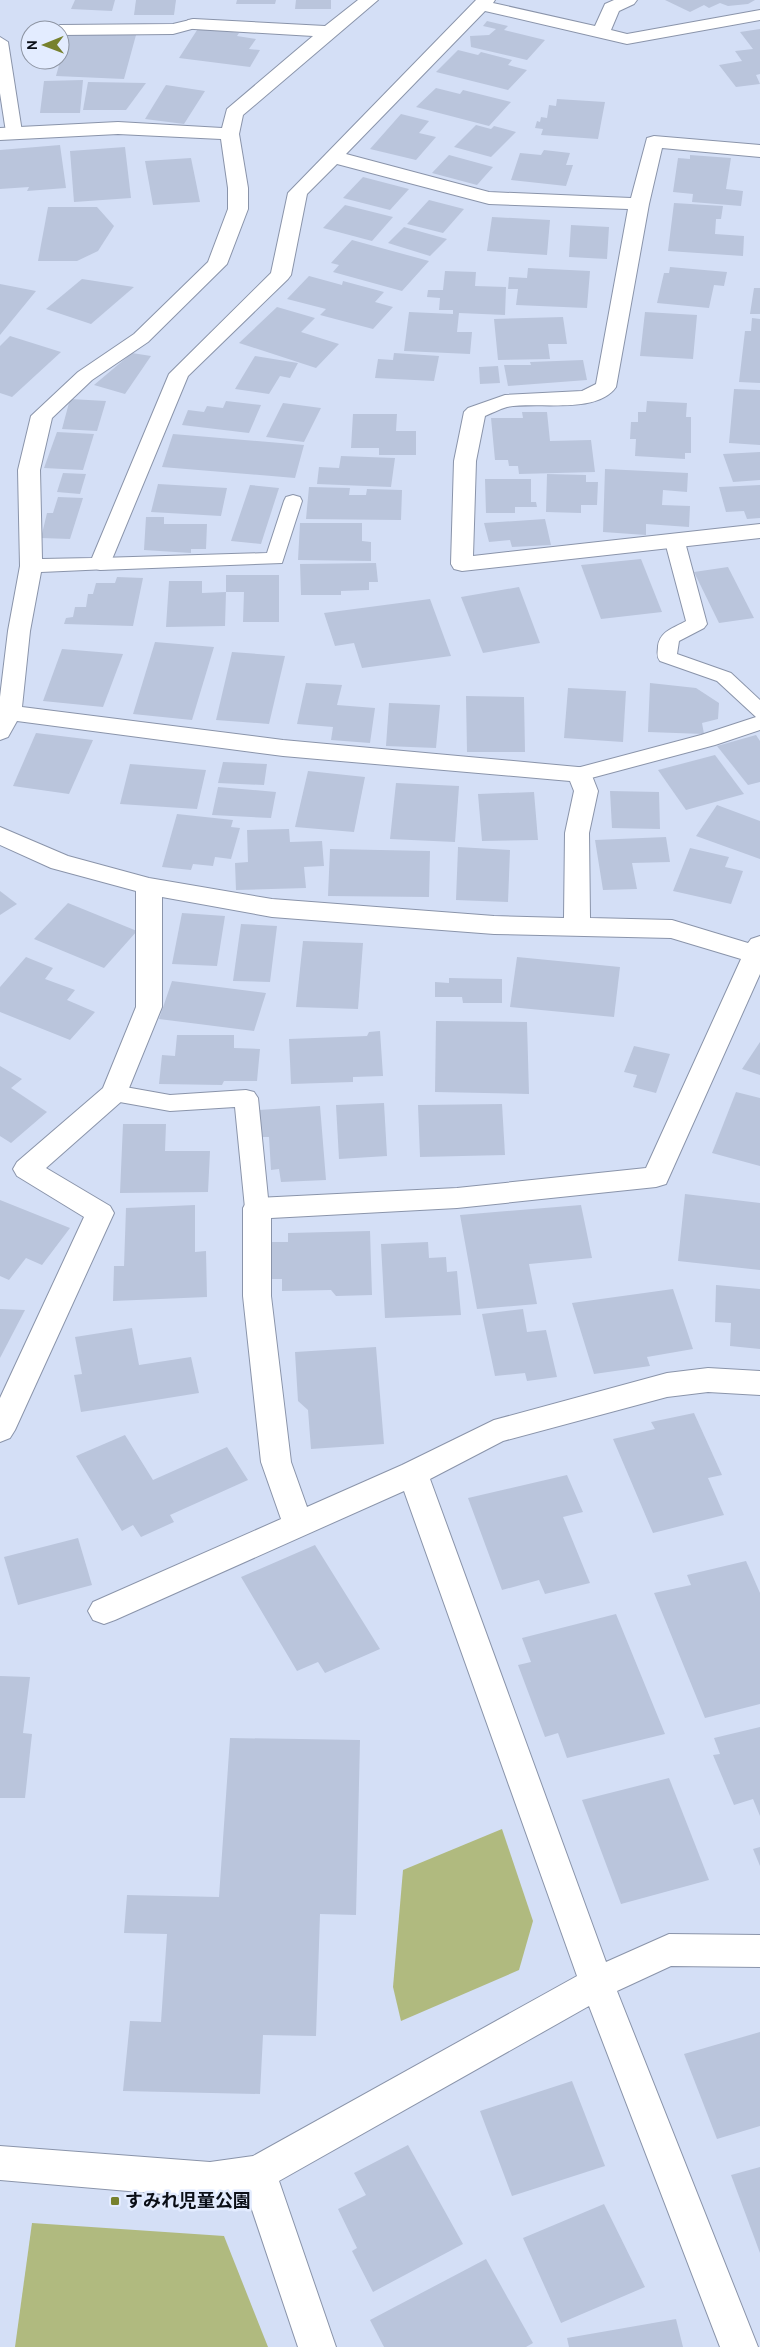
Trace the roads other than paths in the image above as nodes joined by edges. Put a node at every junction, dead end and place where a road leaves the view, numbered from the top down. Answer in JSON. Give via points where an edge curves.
{"nodes":[{"id":1,"x":369,"y":0,"type":"edge"},
{"id":2,"x":628,"y":0,"type":"edge"},
{"id":3,"x":484,"y":2,"type":"edge"},
{"id":4,"x":760,"y":15,"type":"edge"},
{"id":5,"x":194,"y":24,"type":"joint"},
{"id":6,"x":70,"y":30,"type":"edge"},
{"id":7,"x":329,"y":32,"type":"junction"},
{"id":8,"x":601,"y":33,"type":"junction"},
{"id":9,"x":0,"y":42,"type":"edge"},
{"id":10,"x":7,"y":133,"type":"edge"},
{"id":11,"x":230,"y":134,"type":"junction"},
{"id":12,"x":760,"y":151,"type":"edge"},
{"id":13,"x":334,"y":157,"type":"junction"},
{"id":14,"x":639,"y":204,"type":"junction"},
{"id":15,"x":293,"y":501,"type":"dead end"},
{"id":16,"x":760,"y":531,"type":"edge"},
{"id":17,"x":675,"y":542,"type":"junction"},
{"id":18,"x":100,"y":564,"type":"junction"},
{"id":19,"x":31,"y":566,"type":"junction"},
{"id":20,"x":760,"y":712,"type":"edge"},
{"id":21,"x":5,"y":722,"type":"edge"},
{"id":22,"x":760,"y":723,"type":"edge"},
{"id":23,"x":580,"y":774,"type":"junction"},
{"id":24,"x":0,"y":835,"type":"edge"},
{"id":25,"x":149,"y":886,"type":"junction"},
{"id":26,"x":578,"y":926,"type":"junction"},
{"id":27,"x":759,"y":951,"type":"edge"},
{"id":28,"x":114,"y":1093,"type":"junction"},
{"id":29,"x":256,"y":1208,"type":"junction"},
{"id":30,"x":757,"y":1389,"type":"edge"},
{"id":31,"x":0,"y":1430,"type":"edge"},
{"id":32,"x":413,"y":1474,"type":"junction"},
{"id":33,"x":298,"y":1523,"type":"junction"},
{"id":34,"x":104,"y":1610,"type":"dead end"},
{"id":35,"x":760,"y":1951,"type":"edge"},
{"id":36,"x":597,"y":1983,"type":"junction"},
{"id":37,"x":0,"y":2163,"type":"edge"},
{"id":38,"x":258,"y":2173,"type":"junction"},
{"id":39,"x":317,"y":2347,"type":"edge"},
{"id":40,"x":738,"y":2347,"type":"edge"}],
"edges":[{"from":1,"to":7,"type":"street"},
{"from":2,"to":8,"type":"street","via":[[611,8]]},
{"from":3,"to":8,"type":"street"},
{"from":3,"to":13,"type":"street"},
{"from":4,"to":8,"type":"street","via":[[627,39]]},
{"from":5,"to":6,"type":"lane","via":[[173,29]]},
{"from":5,"to":7,"type":"street"},
{"from":7,"to":11,"type":"street","via":[[234,113]]},
{"from":9,"to":10,"type":"lane"},
{"from":10,"to":11,"type":"street","via":[[118,128]]},
{"from":11,"to":19,"type":"street","via":[[238,209],[217,264],[141,338],[85,376],[42,416],[29,470]]},
{"from":12,"to":14,"type":"street","via":[[654,142]]},
{"from":13,"to":14,"type":"street","via":[[489,198]]},
{"from":13,"to":18,"type":"street","via":[[298,193],[280,275],[179,374]]},
{"from":14,"to":17,"type":"street","via":[[606,387],[586,397],[505,401],[475,412],[465,461],[462,564]]},
{"from":15,"to":18,"type":"lane","via":[[274,559]]},
{"from":16,"to":17,"type":"street"},
{"from":17,"to":20,"type":"lane","via":[[698,624],[669,638],[667,657],[724,678]]},
{"from":18,"to":19,"type":"street"},
{"from":19,"to":21,"type":"street"},
{"from":21,"to":23,"type":"street"},
{"from":22,"to":23,"type":"lane"},
{"from":23,"to":26,"type":"street","via":[[586,791],[577,833]]},
{"from":24,"to":25,"type":"street","via":[[60,862]]},
{"from":25,"to":26,"type":"street","via":[[272,908],[494,925]]},
{"from":25,"to":28,"type":"street","via":[[148,1007]]},
{"from":26,"to":27,"type":"street","via":[[672,929]]},
{"from":27,"to":29,"type":"street","via":[[656,1178],[457,1198]]},
{"from":28,"to":29,"type":"lane","via":[[170,1103],[246,1098]]},
{"from":28,"to":31,"type":"street","via":[[27,1169],[100,1213]]},
{"from":29,"to":33,"type":"street","via":[[257,1296],[275,1452]]},
{"from":30,"to":32,"type":"street","via":[[708,1380],[667,1385],[494,1432]]},
{"from":32,"to":33,"type":"street"},
{"from":32,"to":36,"type":"street"},
{"from":33,"to":34,"type":"street"},
{"from":35,"to":36,"type":"street","via":[[669,1950]]},
{"from":36,"to":38,"type":"street"},
{"from":36,"to":40,"type":"street"},
{"from":37,"to":38,"type":"street","via":[[210,2180]]},
{"from":38,"to":39,"type":"street"}]}
